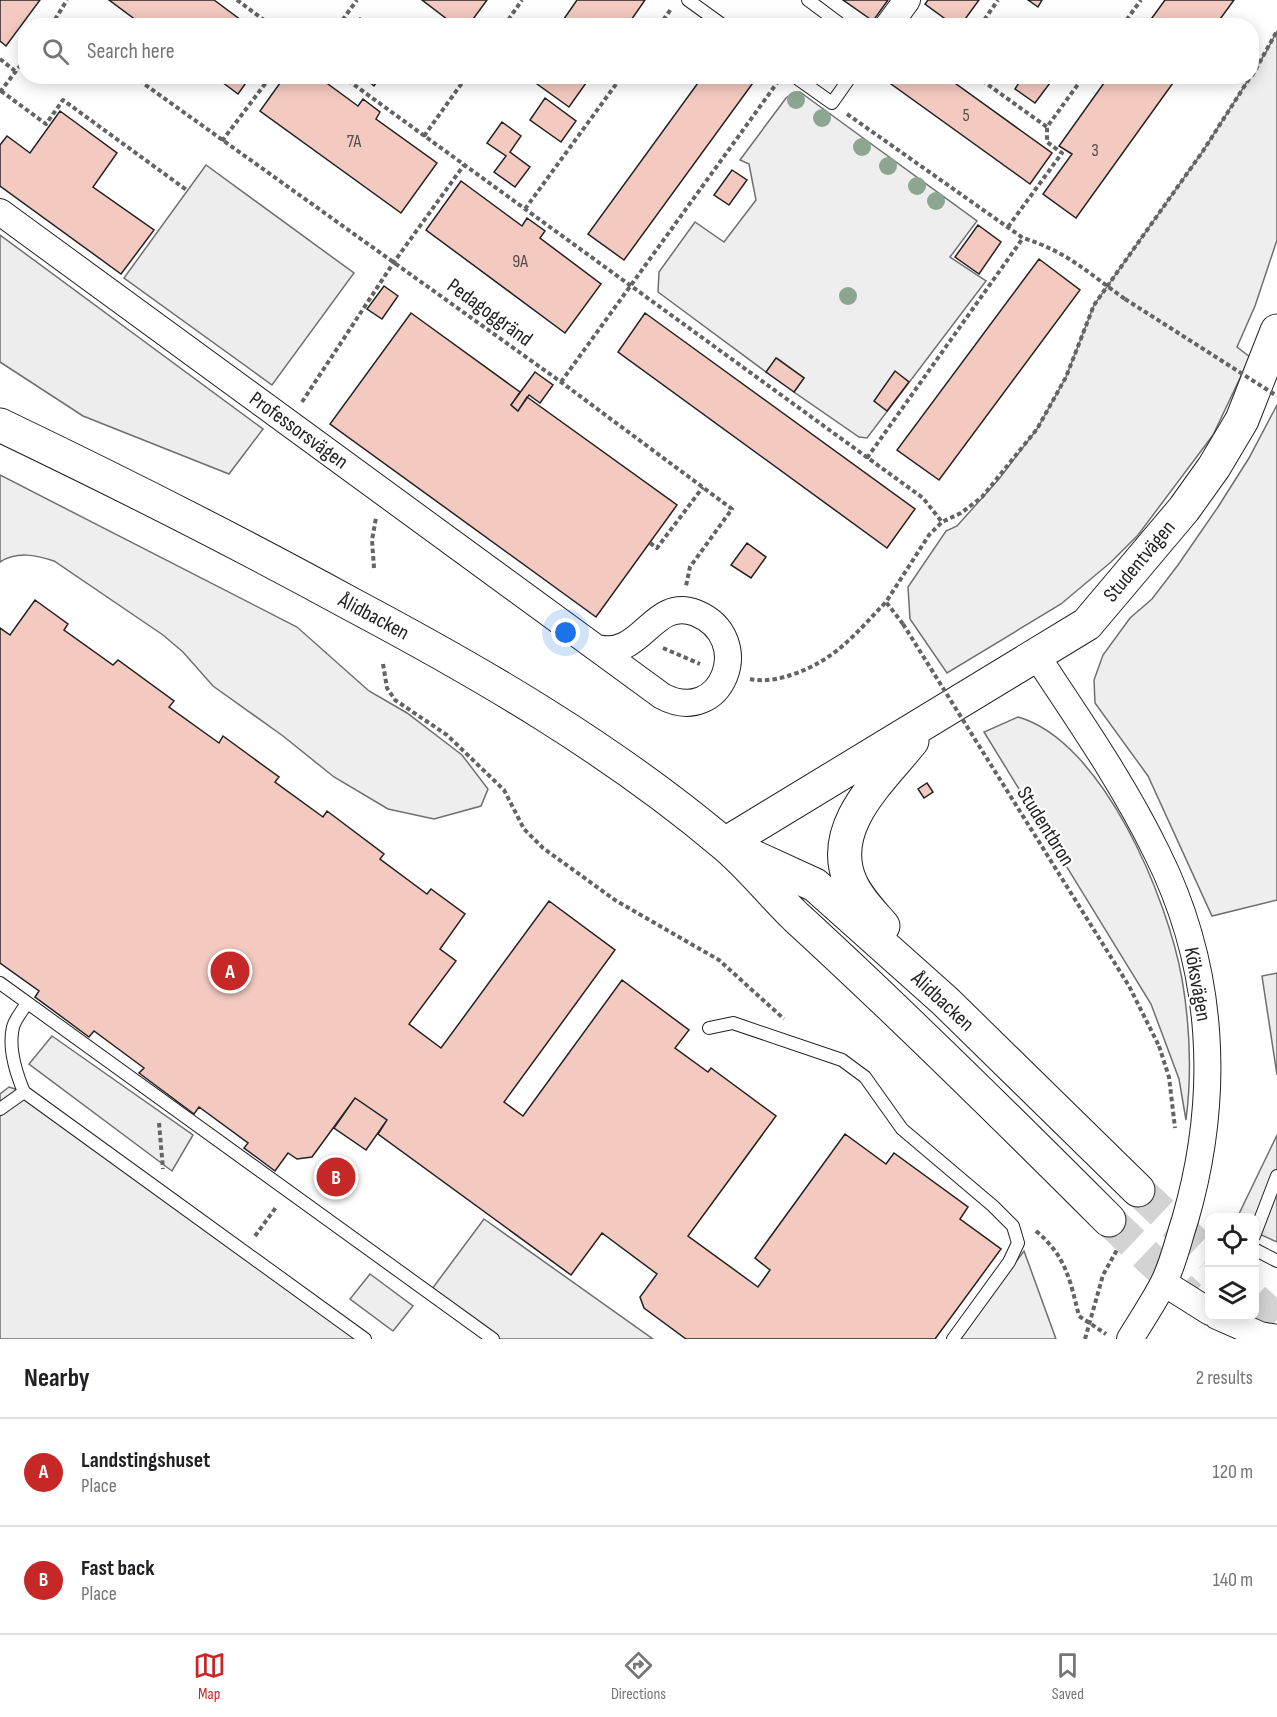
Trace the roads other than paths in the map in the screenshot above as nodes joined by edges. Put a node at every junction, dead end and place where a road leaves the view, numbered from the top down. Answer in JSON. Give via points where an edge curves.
{"nodes":[{"id":1,"x":688,"y":0,"type":"edge"},
{"id":2,"x":808,"y":0,"type":"edge"},
{"id":3,"x":907,"y":0,"type":"edge"},
{"id":4,"x":713,"y":18,"type":"edge"},
{"id":5,"x":832,"y":18,"type":"edge"},
{"id":6,"x":894,"y":18,"type":"edge"},
{"id":7,"x":805,"y":84,"type":"edge"},
{"id":8,"x":845,"y":84,"type":"edge"},
{"id":9,"x":0,"y":212,"type":"edge"},
{"id":10,"x":1277,"y":331,"type":"edge"},
{"id":11,"x":0,"y":425,"type":"edge"},
{"id":12,"x":598,"y":648,"type":"junction"},
{"id":13,"x":1036,"y":655,"type":"junction"},
{"id":14,"x":926,"y":723,"type":"junction"},
{"id":15,"x":725,"y":844,"type":"junction"},
{"id":16,"x":0,"y":983,"type":"edge"},
{"id":17,"x":945,"y":1001,"type":"junction"},
{"id":18,"x":27,"y":1003,"type":"junction"},
{"id":19,"x":709,"y":1028,"type":"dead end"},
{"id":20,"x":24,"y":1092,"type":"junction"},
{"id":21,"x":0,"y":1109,"type":"edge"},
{"id":22,"x":1277,"y":1176,"type":"edge"},
{"id":23,"x":1138,"y":1190,"type":"tunnel mouth"},
{"id":24,"x":1109,"y":1220,"type":"tunnel mouth"},
{"id":25,"x":1259,"y":1223,"type":"edge"},
{"id":26,"x":1259,"y":1252,"type":"edge"},
{"id":27,"x":1277,"y":1261,"type":"edge"},
{"id":28,"x":1164,"y":1283,"type":"junction"},
{"id":29,"x":1205,"y":1309,"type":"edge"},
{"id":30,"x":1227,"y":1321,"type":"edge"},
{"id":31,"x":1120,"y":1338,"type":"edge"},
{"id":32,"x":1277,"y":1338,"type":"edge"},
{"id":33,"x":365,"y":1339,"type":"edge"},
{"id":34,"x":493,"y":1339,"type":"edge"},
{"id":35,"x":953,"y":1339,"type":"edge"}],
"edges":[{"from":1,"to":4,"type":"lane"},
{"from":2,"to":5,"type":"lane"},
{"from":3,"to":6,"type":"street"},
{"from":7,"to":8,"type":"lane","via":[[832,103]]},
{"from":9,"to":12,"type":"street","name":"Professorsvägen"},
{"from":10,"to":13,"type":"main road","name":"Studentvägen","via":[[1242,420],[1184,508],[1087,624]]},
{"from":11,"to":15,"type":"main road","name":"Ålidbacken","via":[[264,556],[426,644],[557,722]]},
{"from":12,"to":12,"type":"street","name":"Professorsvägen","via":[[621,649],[662,616],[683,610],[703,617],[724,639],[729,655],[726,674],[714,693],[697,702],[678,702],[662,696]]},
{"from":13,"to":14,"type":"main road","name":"Studentvägen"},
{"from":13,"to":28,"type":"street","name":"Köksvägen","via":[[1117,777],[1153,845],[1186,923],[1205,999],[1204,1129],[1193,1193]]},
{"from":14,"to":15,"type":"main road","name":"Studentvägen"},
{"from":14,"to":17,"type":"main road","name":"Studentvägen","via":[[856,812],[847,829],[845,863],[849,881],[860,898]]},
{"from":15,"to":17,"type":"main road","name":"Ålidbacken","via":[[815,885]]},
{"from":15,"to":24,"type":"main road","name":"Ålidbacken","via":[[787,908],[924,1034]]},
{"from":16,"to":18,"type":"lane"},
{"from":17,"to":23,"type":"main road","name":"Ålidbacken"},
{"from":18,"to":20,"type":"lane","via":[[13,1027],[12,1046]]},
{"from":18,"to":34,"type":"lane"},
{"from":19,"to":35,"type":"lane","via":[[733,1023],[842,1060],[865,1077],[902,1129],[1013,1226],[1018,1244],[1009,1262]]},
{"from":20,"to":21,"type":"lane"},
{"from":20,"to":33,"type":"lane"},
{"from":22,"to":25,"type":"lane"},
{"from":26,"to":27,"type":"lane"},
{"from":28,"to":29,"type":"street"},
{"from":28,"to":31,"type":"street","name":"Köksvägen"},
{"from":30,"to":32,"type":"street"}]}
